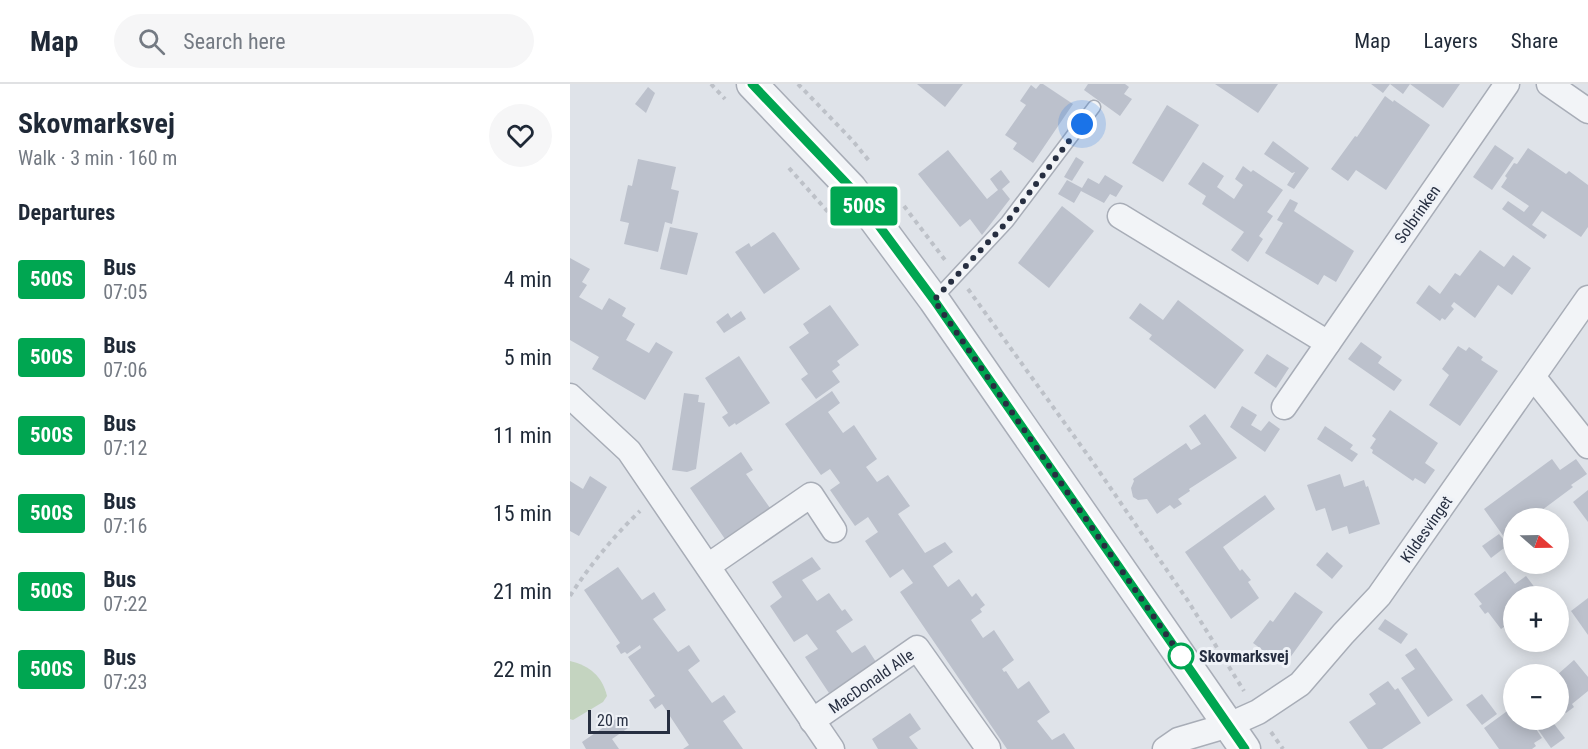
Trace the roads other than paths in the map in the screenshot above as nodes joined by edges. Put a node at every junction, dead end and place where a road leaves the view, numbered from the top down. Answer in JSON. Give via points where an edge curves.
{"nodes":[{"id":1,"x":752,"y":84,"type":"edge"},
{"id":2,"x":1507,"y":84,"type":"edge"},
{"id":3,"x":1549,"y":84,"type":"edge"},
{"id":4,"x":1094,"y":107,"type":"dead end"},
{"id":5,"x":1588,"y":111,"type":"edge"},
{"id":6,"x":1120,"y":216,"type":"dead end"},
{"id":7,"x":1588,"y":298,"type":"edge"},
{"id":8,"x":934,"y":300,"type":"junction"},
{"id":9,"x":1328,"y":343,"type":"junction"},
{"id":10,"x":1534,"y":378,"type":"junction"},
{"id":11,"x":570,"y":396,"type":"edge"},
{"id":12,"x":1284,"y":407,"type":"dead end"},
{"id":13,"x":1588,"y":446,"type":"edge"},
{"id":14,"x":834,"y":530,"type":"dead end"},
{"id":15,"x":708,"y":566,"type":"junction"},
{"id":16,"x":812,"y":721,"type":"junction"},
{"id":17,"x":1237,"y":737,"type":"edge"},
{"id":18,"x":988,"y":748,"type":"edge"},
{"id":19,"x":832,"y":749,"type":"edge"},
{"id":20,"x":1165,"y":749,"type":"edge"}],
"edges":[{"from":1,"to":8,"type":"street","via":[[851,188]]},
{"from":2,"to":9,"type":"street","name":"Solbrinken"},
{"from":3,"to":5,"type":"street"},
{"from":4,"to":8,"type":"lane","via":[[1007,222]]},
{"from":6,"to":9,"type":"street"},
{"from":7,"to":10,"type":"street","name":"Kildesvinget"},
{"from":8,"to":17,"type":"street"},
{"from":9,"to":12,"type":"street","name":"Solbrinken"},
{"from":10,"to":13,"type":"street"},
{"from":10,"to":17,"type":"street","name":"Kildesvinget","via":[[1379,596],[1300,684],[1258,712]]},
{"from":11,"to":15,"type":"street","name":"MacDonald Alle","via":[[629,451]]},
{"from":14,"to":15,"type":"street","via":[[811,495]]},
{"from":15,"to":16,"type":"street","name":"MacDonald Alle"},
{"from":16,"to":18,"type":"street","name":"MacDonald Alle","via":[[917,648]]},
{"from":16,"to":19,"type":"street","name":"MacDonald Alle"},
{"from":17,"to":20,"type":"street","via":[[1178,740]]}]}
